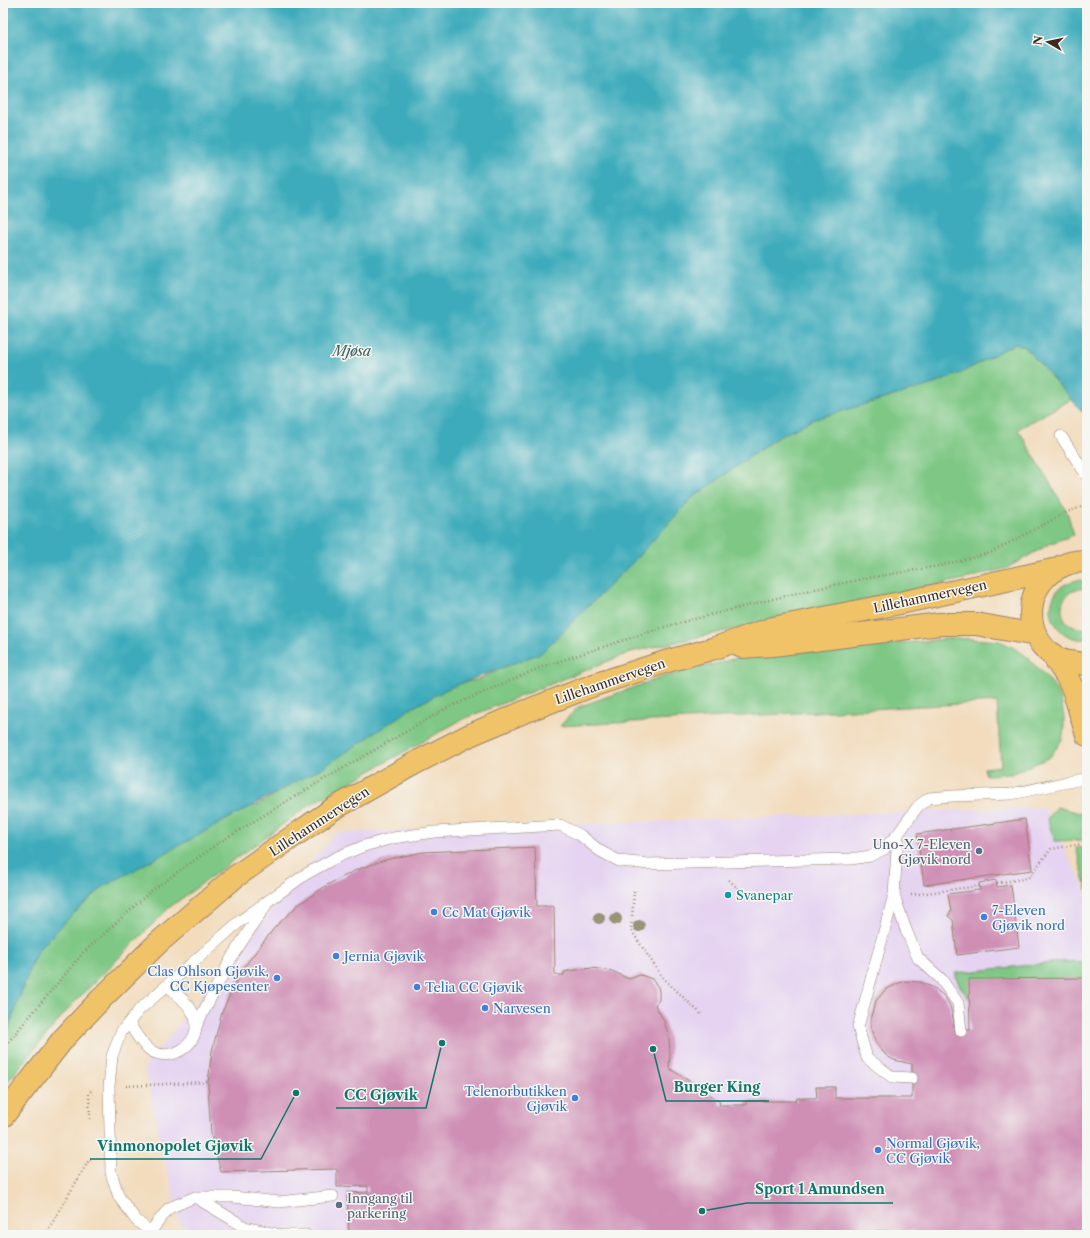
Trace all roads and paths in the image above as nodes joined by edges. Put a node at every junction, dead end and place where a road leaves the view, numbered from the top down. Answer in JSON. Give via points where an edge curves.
{"nodes":[{"id":1,"x":1060,"y":436,"type":"dead end"},
{"id":2,"x":1087,"y":476,"type":"edge"},
{"id":3,"x":1087,"y":562,"type":"edge"},
{"id":4,"x":1053,"y":570,"type":"junction"},
{"id":5,"x":1036,"y":635,"type":"junction"},
{"id":6,"x":715,"y":648,"type":"junction"},
{"id":7,"x":1052,"y":654,"type":"junction"},
{"id":8,"x":1087,"y":664,"type":"edge"},
{"id":9,"x":1087,"y":735,"type":"edge"},
{"id":10,"x":1087,"y":778,"type":"edge"},
{"id":11,"x":898,"y":834,"type":"junction"},
{"id":12,"x":1087,"y":843,"type":"edge"},
{"id":13,"x":725,"y":877,"type":"dead end"},
{"id":14,"x":997,"y":883,"type":"dead end"},
{"id":15,"x":979,"y":886,"type":"dead end"},
{"id":16,"x":634,"y":891,"type":"dead end"},
{"id":17,"x":894,"y":895,"type":"junction"},
{"id":18,"x":909,"y":895,"type":"dead end"},
{"id":19,"x":746,"y":896,"type":"dead end"},
{"id":20,"x":270,"y":900,"type":"junction"},
{"id":21,"x":167,"y":985,"type":"junction"},
{"id":22,"x":702,"y":1015,"type":"dead end"},
{"id":23,"x":129,"y":1023,"type":"junction"},
{"id":24,"x":196,"y":1026,"type":"junction"},
{"id":25,"x":961,"y":1031,"type":"dead end"},
{"id":26,"x":912,"y":1078,"type":"dead end"},
{"id":27,"x":208,"y":1082,"type":"dead end"},
{"id":28,"x":119,"y":1087,"type":"dead end"},
{"id":29,"x":3,"y":1116,"type":"edge"},
{"id":30,"x":92,"y":1160,"type":"dead end"},
{"id":31,"x":333,"y":1196,"type":"dead end"},
{"id":32,"x":195,"y":1197,"type":"junction"},
{"id":33,"x":152,"y":1233,"type":"edge"},
{"id":34,"x":45,"y":1235,"type":"edge"},
{"id":35,"x":306,"y":1235,"type":"edge"}],
"edges":[{"from":1,"to":2,"type":"lane"},
{"from":3,"to":4,"type":"main road","name":"Lillehammervegen","via":[[1068,563]]},
{"from":4,"to":5,"type":"main road","via":[[1042,580],[1031,606],[1031,621]]},
{"from":4,"to":6,"type":"main road","name":"Lillehammervegen","via":[[773,628]]},
{"from":5,"to":6,"type":"main road","name":"Lillehammervegen","via":[[976,624],[940,624],[773,645]]},
{"from":5,"to":7,"type":"main road"},
{"from":6,"to":29,"type":"main road","name":"Lillehammervegen","via":[[594,685],[524,712],[470,735],[333,809],[235,877],[159,942],[64,1038]]},
{"from":7,"to":8,"type":"main road","via":[[1073,663]]},
{"from":7,"to":9,"type":"main road","via":[[1070,683]]},
{"from":10,"to":11,"type":"lane","via":[[1011,794],[929,798],[918,806]]},
{"from":11,"to":17,"type":"lane"},
{"from":11,"to":20,"type":"lane","via":[[884,849],[870,856],[851,859],[649,864],[619,861],[560,825],[434,832],[393,838],[337,857],[306,874]]},
{"from":12,"to":14,"type":"path","via":[[1051,849],[1028,878]]},
{"from":13,"to":19,"type":"path"},
{"from":15,"to":18,"type":"path"},
{"from":16,"to":22,"type":"path","via":[[631,930],[662,977]]},
{"from":17,"to":25,"type":"lane","via":[[918,958],[941,980],[958,1003]]},
{"from":17,"to":26,"type":"lane","via":[[858,1027],[868,1058],[892,1077]]},
{"from":20,"to":21,"type":"lane","via":[[240,921]]},
{"from":20,"to":24,"type":"lane","via":[[233,955]]},
{"from":21,"to":23,"type":"lane","via":[[139,1010]]},
{"from":21,"to":24,"type":"lane","via":[[189,1007]]},
{"from":23,"to":24,"type":"lane","via":[[142,1043],[160,1054],[180,1051],[188,1045]]},
{"from":23,"to":33,"type":"lane","via":[[122,1032],[112,1056],[109,1087],[111,1173],[119,1197],[136,1220]]},
{"from":27,"to":28,"type":"path"},
{"from":30,"to":34,"type":"path","via":[[89,1160]]},
{"from":31,"to":32,"type":"lane","via":[[279,1202],[232,1197]]},
{"from":32,"to":33,"type":"lane","via":[[169,1208]]},
{"from":32,"to":35,"type":"lane","via":[[245,1227],[281,1235]]}]}
